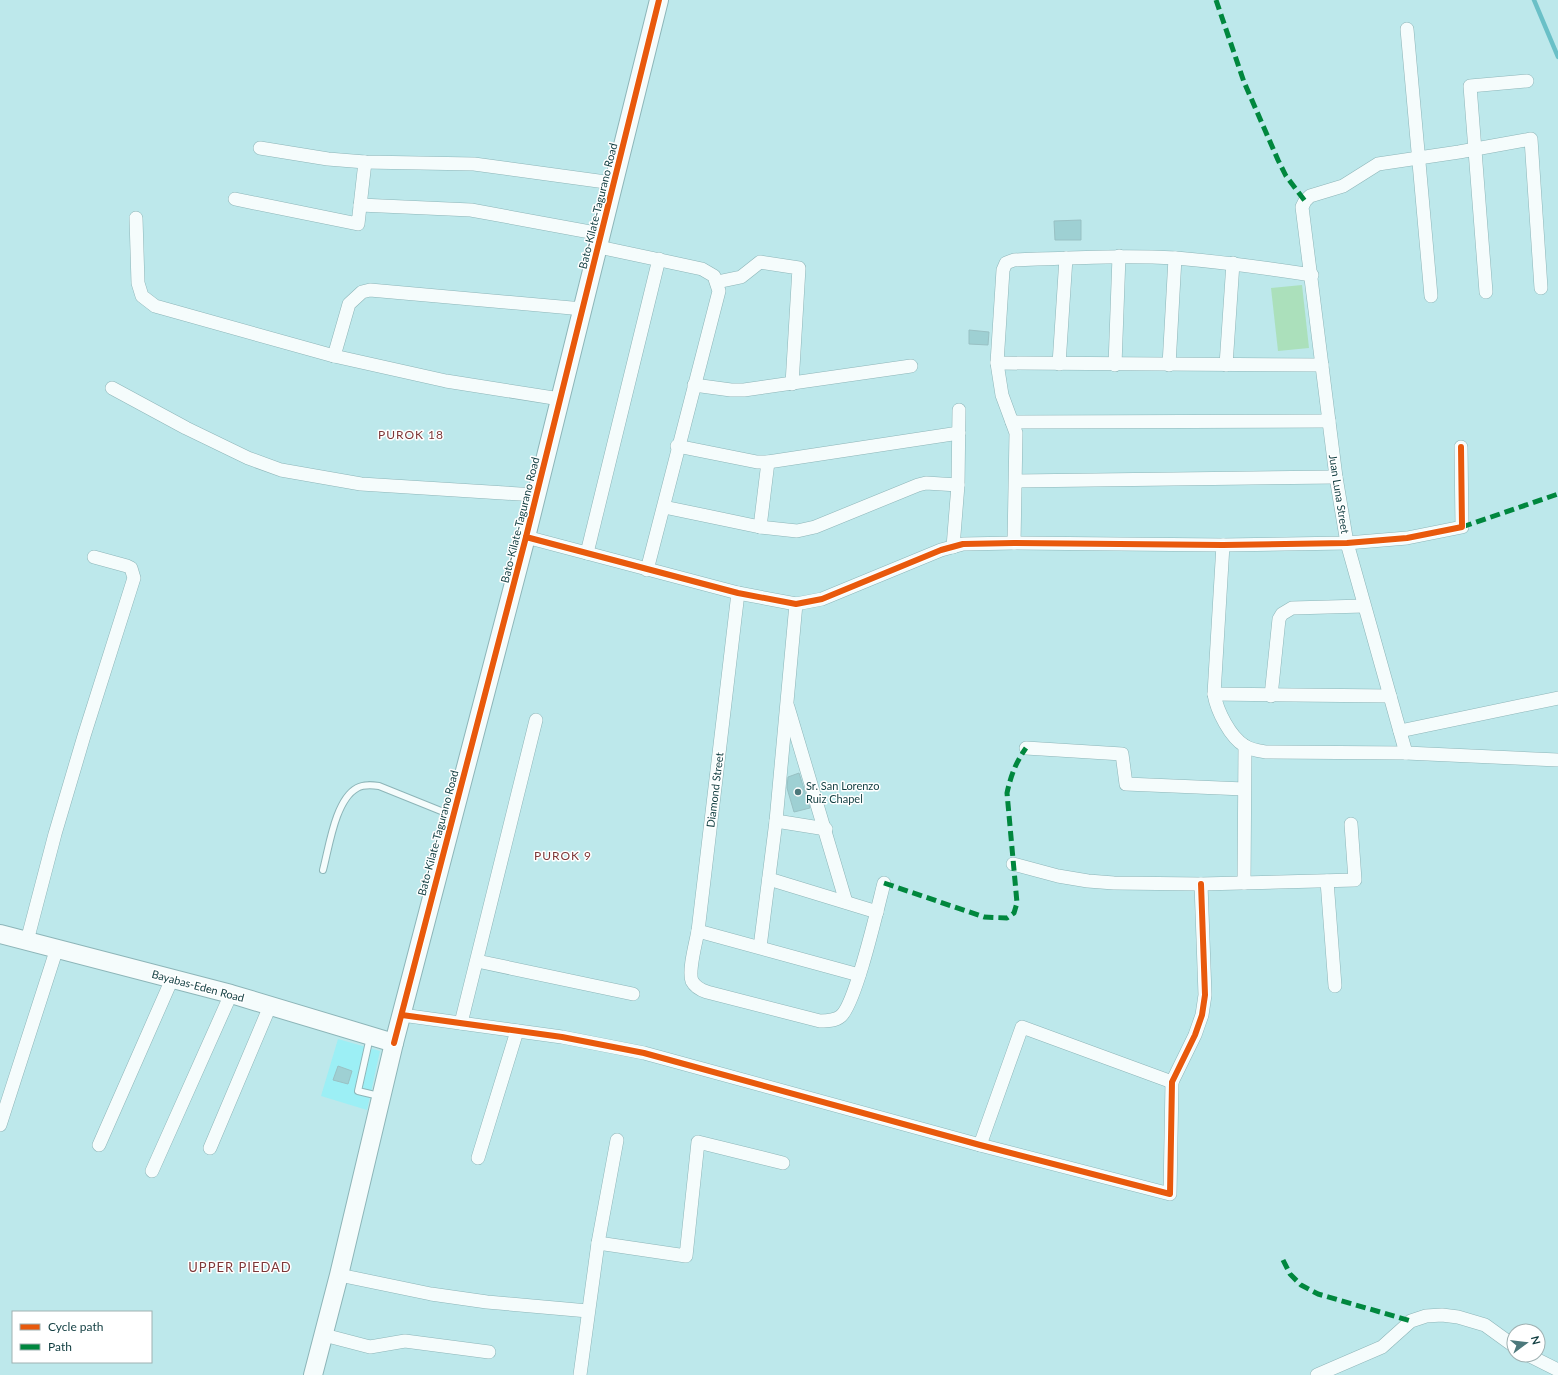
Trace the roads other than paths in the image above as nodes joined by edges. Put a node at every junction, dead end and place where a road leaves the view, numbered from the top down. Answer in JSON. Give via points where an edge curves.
{"nodes":[{"id":1,"x":660,"y":0,"type":"edge"},
{"id":2,"x":1407,"y":29,"type":"dead end"},
{"id":3,"x":1527,"y":81,"type":"dead end"},
{"id":4,"x":260,"y":148,"type":"dead end"},
{"id":5,"x":1475,"y":149,"type":"junction"},
{"id":6,"x":1419,"y":158,"type":"junction"},
{"id":7,"x":365,"y":162,"type":"junction"},
{"id":8,"x":614,"y":183,"type":"junction"},
{"id":9,"x":235,"y":199,"type":"dead end"},
{"id":10,"x":360,"y":205,"type":"junction"},
{"id":11,"x":136,"y":218,"type":"dead end"},
{"id":12,"x":600,"y":240,"type":"junction"},
{"id":13,"x":1119,"y":256,"type":"junction"},
{"id":14,"x":1066,"y":258,"type":"junction"},
{"id":15,"x":1175,"y":258,"type":"junction"},
{"id":16,"x":659,"y":259,"type":"junction"},
{"id":17,"x":1233,"y":264,"type":"junction"},
{"id":18,"x":1312,"y":275,"type":"junction"},
{"id":19,"x":717,"y":282,"type":"junction"},
{"id":20,"x":1541,"y":288,"type":"dead end"},
{"id":21,"x":1486,"y":292,"type":"dead end"},
{"id":22,"x":1431,"y":296,"type":"dead end"},
{"id":23,"x":583,"y":309,"type":"junction"},
{"id":24,"x":334,"y":356,"type":"junction"},
{"id":25,"x":997,"y":363,"type":"junction"},
{"id":26,"x":1058,"y":364,"type":"junction"},
{"id":27,"x":1115,"y":365,"type":"junction"},
{"id":28,"x":1169,"y":365,"type":"junction"},
{"id":29,"x":1226,"y":365,"type":"junction"},
{"id":30,"x":1322,"y":365,"type":"junction"},
{"id":31,"x":911,"y":366,"type":"dead end"},
{"id":32,"x":792,"y":384,"type":"junction"},
{"id":33,"x":694,"y":385,"type":"junction"},
{"id":34,"x":112,"y":388,"type":"dead end"},
{"id":35,"x":560,"y":399,"type":"junction"},
{"id":36,"x":959,"y":410,"type":"dead end"},
{"id":37,"x":1329,"y":421,"type":"junction"},
{"id":38,"x":1012,"y":422,"type":"junction"},
{"id":39,"x":959,"y":434,"type":"junction"},
{"id":40,"x":678,"y":446,"type":"junction"},
{"id":41,"x":1461,"y":447,"type":"dead end"},
{"id":42,"x":768,"y":462,"type":"junction"},
{"id":43,"x":1336,"y":477,"type":"junction"},
{"id":44,"x":1016,"y":481,"type":"junction"},
{"id":45,"x":958,"y":485,"type":"junction"},
{"id":46,"x":536,"y":495,"type":"junction"},
{"id":47,"x":664,"y":507,"type":"junction"},
{"id":48,"x":760,"y":527,"type":"junction"},
{"id":49,"x":526,"y":537,"type":"junction"},
{"id":50,"x":1014,"y":543,"type":"junction"},
{"id":51,"x":1347,"y":543,"type":"junction"},
{"id":52,"x":1223,"y":545,"type":"junction"},
{"id":53,"x":953,"y":547,"type":"junction"},
{"id":54,"x":587,"y":553,"type":"junction"},
{"id":55,"x":94,"y":557,"type":"dead end"},
{"id":56,"x":647,"y":570,"type":"junction"},
{"id":57,"x":738,"y":593,"type":"junction"},
{"id":58,"x":796,"y":604,"type":"junction"},
{"id":59,"x":1364,"y":606,"type":"junction"},
{"id":60,"x":1214,"y":694,"type":"junction"},
{"id":61,"x":1271,"y":696,"type":"junction"},
{"id":62,"x":1390,"y":696,"type":"junction"},
{"id":63,"x":1558,"y":698,"type":"edge"},
{"id":64,"x":786,"y":700,"type":"junction"},
{"id":65,"x":536,"y":720,"type":"dead end"},
{"id":66,"x":1400,"y":731,"type":"junction"},
{"id":67,"x":1245,"y":746,"type":"junction"},
{"id":68,"x":1026,"y":748,"type":"dead end"},
{"id":69,"x":1406,"y":753,"type":"junction"},
{"id":70,"x":1558,"y":760,"type":"edge"},
{"id":71,"x":1244,"y":789,"type":"junction"},
{"id":72,"x":452,"y":816,"type":"junction"},
{"id":73,"x":776,"y":821,"type":"junction"},
{"id":74,"x":1351,"y":824,"type":"dead end"},
{"id":75,"x":826,"y":829,"type":"junction"},
{"id":76,"x":1013,"y":864,"type":"dead end"},
{"id":77,"x":323,"y":870,"type":"dead end"},
{"id":78,"x":769,"y":879,"type":"junction"},
{"id":79,"x":1327,"y":881,"type":"junction"},
{"id":80,"x":884,"y":883,"type":"dead end"},
{"id":81,"x":1244,"y":883,"type":"junction"},
{"id":82,"x":1201,"y":884,"type":"junction"},
{"id":83,"x":846,"y":902,"type":"junction"},
{"id":84,"x":876,"y":912,"type":"junction"},
{"id":85,"x":698,"y":931,"type":"junction"},
{"id":86,"x":0,"y":934,"type":"edge"},
{"id":87,"x":27,"y":941,"type":"junction"},
{"id":88,"x":760,"y":947,"type":"junction"},
{"id":89,"x":57,"y":948,"type":"junction"},
{"id":90,"x":477,"y":961,"type":"junction"},
{"id":91,"x":859,"y":975,"type":"junction"},
{"id":92,"x":172,"y":979,"type":"junction"},
{"id":93,"x":1335,"y":986,"type":"dead end"},
{"id":94,"x":231,"y":994,"type":"junction"},
{"id":95,"x":632,"y":994,"type":"dead end"},
{"id":96,"x":270,"y":1006,"type":"junction"},
{"id":97,"x":402,"y":1015,"type":"junction"},
{"id":98,"x":461,"y":1023,"type":"junction"},
{"id":99,"x":517,"y":1031,"type":"junction"},
{"id":100,"x":370,"y":1036,"type":"junction"},
{"id":101,"x":394,"y":1043,"type":"junction"},
{"id":102,"x":1172,"y":1082,"type":"junction"},
{"id":103,"x":381,"y":1097,"type":"junction"},
{"id":104,"x":0,"y":1125,"type":"edge"},
{"id":105,"x":617,"y":1140,"type":"dead end"},
{"id":106,"x":98,"y":1145,"type":"dead end"},
{"id":107,"x":980,"y":1145,"type":"junction"},
{"id":108,"x":210,"y":1148,"type":"dead end"},
{"id":109,"x":478,"y":1158,"type":"dead end"},
{"id":110,"x":783,"y":1163,"type":"dead end"},
{"id":111,"x":152,"y":1171,"type":"dead end"},
{"id":112,"x":598,"y":1243,"type":"junction"},
{"id":113,"x":339,"y":1275,"type":"junction"},
{"id":114,"x":588,"y":1311,"type":"junction"},
{"id":115,"x":324,"y":1335,"type":"junction"},
{"id":116,"x":1506,"y":1340,"type":"edge"},
{"id":117,"x":489,"y":1352,"type":"dead end"},
{"id":118,"x":1544,"y":1363,"type":"edge"},
{"id":119,"x":1558,"y":1370,"type":"edge"},
{"id":120,"x":313,"y":1375,"type":"edge"},
{"id":121,"x":580,"y":1375,"type":"edge"},
{"id":122,"x":1317,"y":1375,"type":"edge"}],
"edges":[{"from":1,"to":8,"type":"street","name":"Bato-Kilate-Tagurano Road"},
{"from":2,"to":6,"type":"street"},
{"from":3,"to":5,"type":"street","via":[[1470,86]]},
{"from":4,"to":7,"type":"street"},
{"from":5,"to":6,"type":"street","name":"Juan Luna Street"},
{"from":5,"to":20,"type":"street","name":"Juan Luna Street","via":[[1531,139]]},
{"from":5,"to":21,"type":"street"},
{"from":6,"to":18,"type":"street","name":"Juan Luna Street","via":[[1378,164],[1343,186],[1310,196],[1305,201],[1302,207]]},
{"from":6,"to":22,"type":"street"},
{"from":7,"to":8,"type":"street","via":[[474,164]]},
{"from":7,"to":10,"type":"street"},
{"from":8,"to":12,"type":"street","name":"Bato-Kilate-Tagurano Road"},
{"from":9,"to":10,"type":"street","via":[[358,224]]},
{"from":10,"to":12,"type":"street","via":[[471,210]]},
{"from":11,"to":24,"type":"street","via":[[138,283],[142,296],[148,302]]},
{"from":12,"to":16,"type":"street"},
{"from":12,"to":23,"type":"street","name":"Bato-Kilate-Tagurano Road"},
{"from":13,"to":14,"type":"street"},
{"from":13,"to":15,"type":"street"},
{"from":13,"to":27,"type":"street"},
{"from":14,"to":25,"type":"street","via":[[1014,260],[1003,266]]},
{"from":14,"to":26,"type":"street"},
{"from":15,"to":17,"type":"street"},
{"from":15,"to":28,"type":"street"},
{"from":16,"to":19,"type":"street","via":[[702,269],[714,276]]},
{"from":16,"to":54,"type":"street"},
{"from":17,"to":18,"type":"street"},
{"from":17,"to":29,"type":"street"},
{"from":18,"to":30,"type":"street","name":"Juan Luna Street"},
{"from":19,"to":32,"type":"street","via":[[741,277],[760,262],[798,268]]},
{"from":19,"to":33,"type":"street","via":[[717,301]]},
{"from":23,"to":24,"type":"street","via":[[370,290],[358,295],[349,304]]},
{"from":23,"to":35,"type":"street","name":"Bato-Kilate-Tagurano Road"},
{"from":24,"to":35,"type":"street","via":[[446,381]]},
{"from":25,"to":26,"type":"street"},
{"from":25,"to":38,"type":"street","via":[[1002,395]]},
{"from":26,"to":27,"type":"street"},
{"from":27,"to":28,"type":"street"},
{"from":28,"to":29,"type":"street"},
{"from":29,"to":30,"type":"street"},
{"from":30,"to":37,"type":"street","name":"Juan Luna Street"},
{"from":31,"to":32,"type":"street"},
{"from":32,"to":33,"type":"street","via":[[731,390]]},
{"from":33,"to":40,"type":"street"},
{"from":34,"to":46,"type":"street","via":[[220,445],[281,470],[361,484]]},
{"from":35,"to":46,"type":"street","name":"Bato-Kilate-Tagurano Road"},
{"from":36,"to":39,"type":"street"},
{"from":37,"to":38,"type":"street"},
{"from":37,"to":43,"type":"street","name":"Juan Luna Street"},
{"from":38,"to":44,"type":"street","via":[[1017,445]]},
{"from":39,"to":42,"type":"street"},
{"from":39,"to":45,"type":"street"},
{"from":40,"to":42,"type":"street"},
{"from":40,"to":47,"type":"street"},
{"from":41,"to":51,"type":"street","via":[[1462,527],[1407,538]]},
{"from":42,"to":48,"type":"street"},
{"from":43,"to":44,"type":"street"},
{"from":43,"to":51,"type":"street","name":"Juan Luna Street"},
{"from":44,"to":50,"type":"street"},
{"from":45,"to":48,"type":"street","via":[[918,485],[806,530]]},
{"from":45,"to":53,"type":"street"},
{"from":46,"to":49,"type":"street","name":"Bato-Kilate-Tagurano Road"},
{"from":47,"to":48,"type":"street"},
{"from":47,"to":56,"type":"street"},
{"from":49,"to":54,"type":"street"},
{"from":49,"to":72,"type":"street","name":"Bato-Kilate-Tagurano Road"},
{"from":50,"to":52,"type":"street"},
{"from":50,"to":53,"type":"street","via":[[976,543]]},
{"from":51,"to":52,"type":"street"},
{"from":51,"to":59,"type":"street","name":"Juan Luna Street"},
{"from":52,"to":60,"type":"street"},
{"from":53,"to":58,"type":"street","via":[[822,599]]},
{"from":54,"to":56,"type":"street"},
{"from":55,"to":87,"type":"street","via":[[131,568],[134,578],[55,834]]},
{"from":56,"to":57,"type":"street"},
{"from":57,"to":58,"type":"street"},
{"from":57,"to":85,"type":"street","name":"Diamond Street"},
{"from":58,"to":64,"type":"street"},
{"from":59,"to":61,"type":"street","via":[[1292,608],[1282,614],[1277,625]]},
{"from":59,"to":62,"type":"street","name":"Juan Luna Street"},
{"from":60,"to":61,"type":"street"},
{"from":60,"to":67,"type":"street","via":[[1220,716]]},
{"from":61,"to":62,"type":"street"},
{"from":62,"to":66,"type":"street","name":"Juan Luna Street"},
{"from":63,"to":66,"type":"street"},
{"from":64,"to":73,"type":"street"},
{"from":64,"to":75,"type":"street"},
{"from":65,"to":90,"type":"street"},
{"from":66,"to":69,"type":"street","name":"Juan Luna Street"},
{"from":67,"to":69,"type":"street","via":[[1266,752]]},
{"from":67,"to":71,"type":"street"},
{"from":68,"to":71,"type":"street","via":[[1122,754],[1126,784]]},
{"from":69,"to":70,"type":"street"},
{"from":71,"to":81,"type":"street"},
{"from":72,"to":77,"type":"lane","via":[[379,786],[358,788],[341,805]]},
{"from":72,"to":97,"type":"street","name":"Bato-Kilate-Tagurano Road"},
{"from":73,"to":75,"type":"street"},
{"from":73,"to":78,"type":"street"},
{"from":74,"to":79,"type":"street","via":[[1355,880]]},
{"from":75,"to":83,"type":"street"},
{"from":76,"to":82,"type":"street","via":[[1088,881]]},
{"from":78,"to":83,"type":"street"},
{"from":78,"to":88,"type":"street"},
{"from":79,"to":81,"type":"street"},
{"from":79,"to":93,"type":"street"},
{"from":80,"to":84,"type":"street"},
{"from":81,"to":82,"type":"street"},
{"from":82,"to":102,"type":"street","via":[[1205,995],[1202,1015]]},
{"from":83,"to":84,"type":"street"},
{"from":84,"to":91,"type":"street"},
{"from":85,"to":88,"type":"street"},
{"from":85,"to":91,"type":"street","name":"Diamond Street","via":[[691,976],[696,985],[707,992],[828,1021],[841,1016],[846,1009]]},
{"from":86,"to":87,"type":"street","name":"Bayabas-Eden Road"},
{"from":87,"to":89,"type":"street","name":"Bayabas-Eden Road"},
{"from":88,"to":91,"type":"street"},
{"from":89,"to":92,"type":"street","name":"Bayabas-Eden Road"},
{"from":89,"to":104,"type":"street"},
{"from":90,"to":95,"type":"street"},
{"from":90,"to":98,"type":"street"},
{"from":92,"to":94,"type":"street","name":"Bayabas-Eden Road"},
{"from":92,"to":106,"type":"street"},
{"from":94,"to":96,"type":"street","name":"Bayabas-Eden Road"},
{"from":94,"to":111,"type":"street"},
{"from":96,"to":100,"type":"street","name":"Bayabas-Eden Road"},
{"from":96,"to":108,"type":"street"},
{"from":97,"to":98,"type":"street"},
{"from":97,"to":101,"type":"street","name":"Bato-Kilate-Tagurano Road"},
{"from":98,"to":99,"type":"street"},
{"from":99,"to":107,"type":"street","via":[[595,1042],[644,1053]]},
{"from":99,"to":109,"type":"street"},
{"from":100,"to":101,"type":"street","name":"Bayabas-Eden Road"},
{"from":100,"to":103,"type":"lane","via":[[358,1090]]},
{"from":101,"to":103,"type":"street","name":"Bato-Kilate-Tagurano Road"},
{"from":102,"to":107,"type":"street","via":[[1022,1027]]},
{"from":102,"to":107,"type":"street","via":[[1170,1194]]},
{"from":103,"to":113,"type":"street","name":"Bato-Kilate-Tagurano Road"},
{"from":105,"to":112,"type":"street"},
{"from":110,"to":112,"type":"street","via":[[698,1142],[686,1256]]},
{"from":112,"to":114,"type":"street"},
{"from":113,"to":114,"type":"street","via":[[431,1294],[486,1302]]},
{"from":113,"to":115,"type":"street","name":"Bato-Kilate-Tagurano Road"},
{"from":114,"to":121,"type":"street"},
{"from":115,"to":117,"type":"street","via":[[370,1347],[405,1342]]},
{"from":115,"to":120,"type":"street","name":"Bato-Kilate-Tagurano Road"},
{"from":116,"to":122,"type":"street","via":[[1485,1325],[1458,1317],[1426,1316],[1411,1322],[1382,1347]]},
{"from":118,"to":119,"type":"street"}]}
